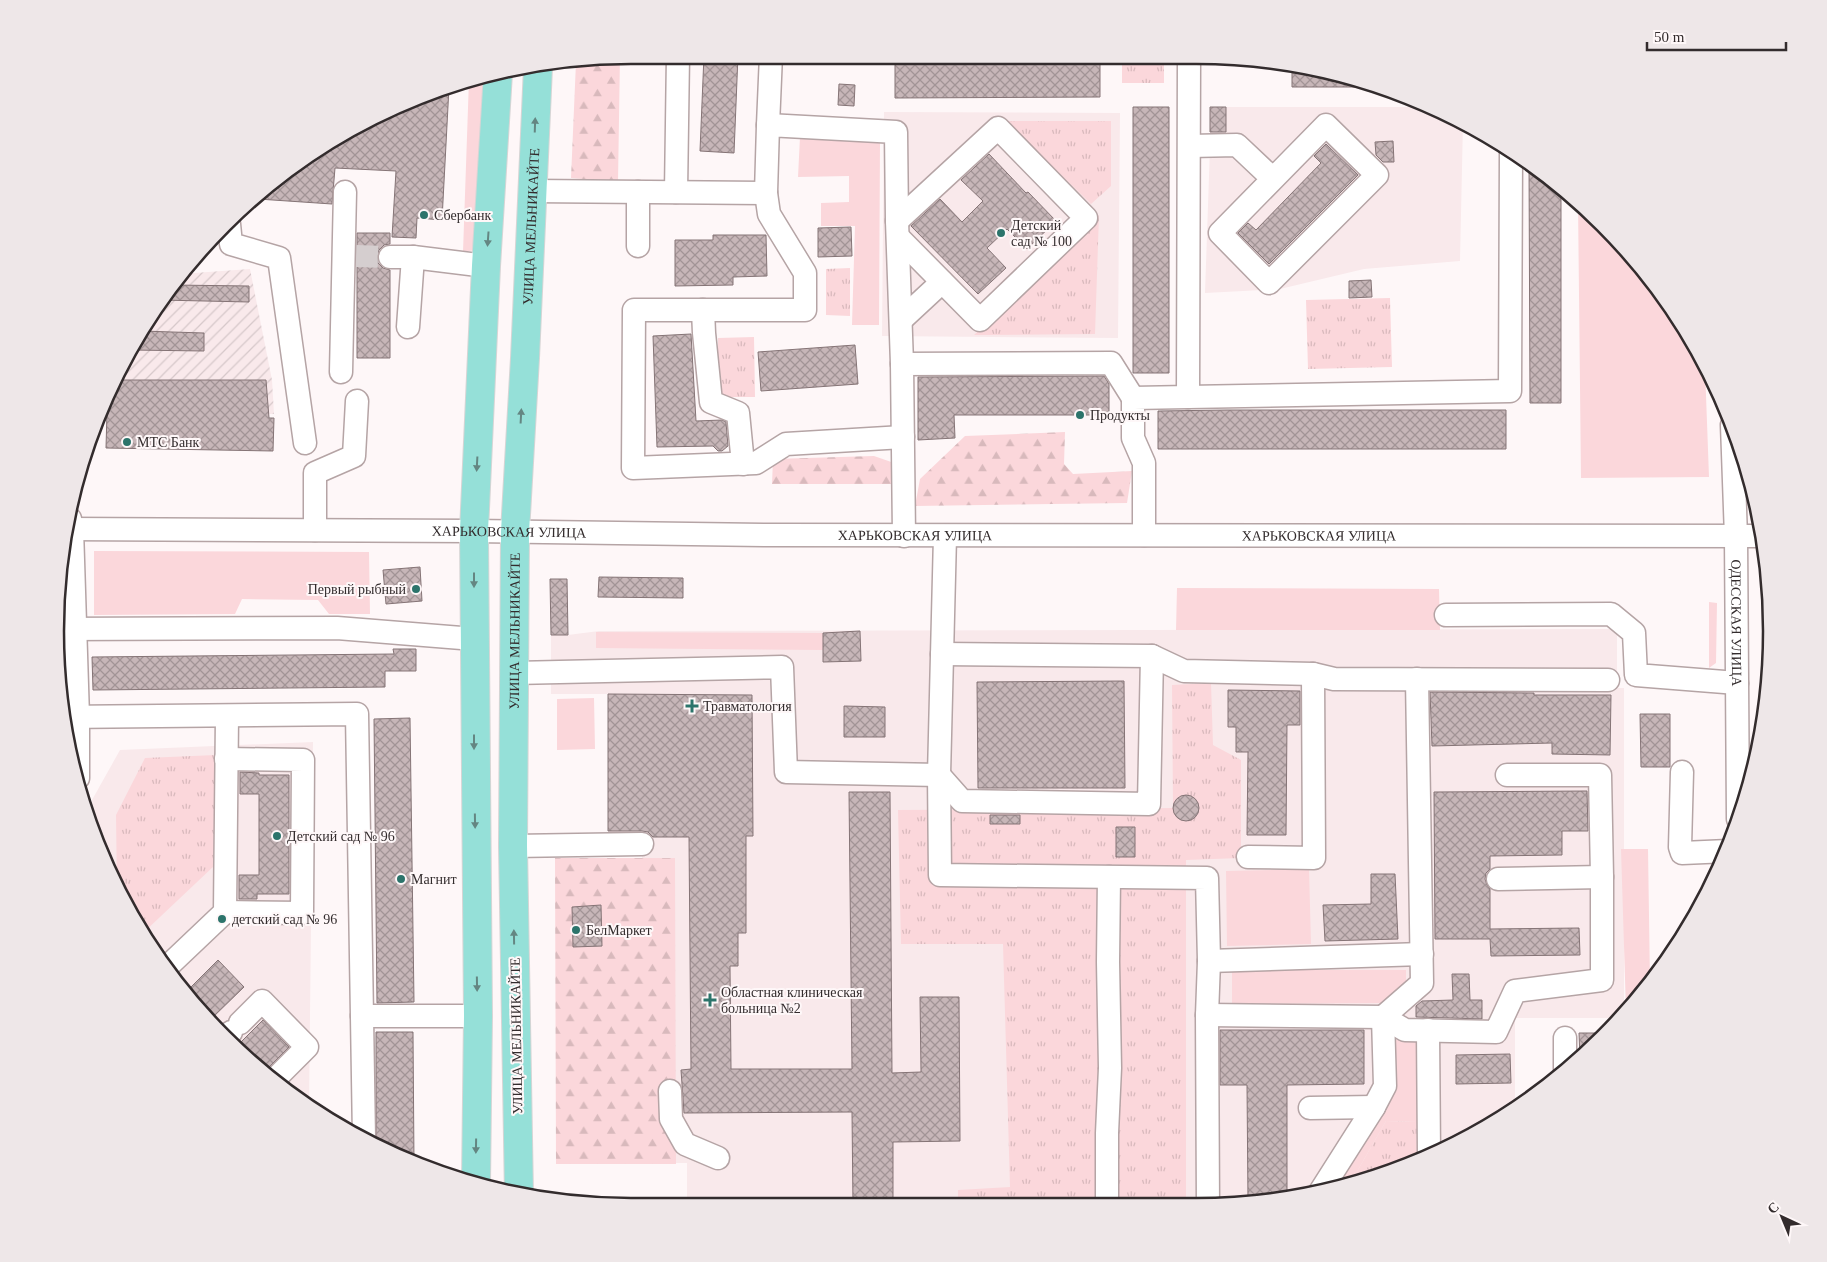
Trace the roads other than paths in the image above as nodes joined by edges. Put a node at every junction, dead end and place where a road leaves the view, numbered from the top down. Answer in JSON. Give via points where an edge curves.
{"nodes":[{"id":1,"x":678,"y":64,"type":"edge"},
{"id":2,"x":771,"y":64,"type":"edge"},
{"id":3,"x":1189,"y":64,"type":"edge"},
{"id":4,"x":538,"y":72,"type":"edge"},
{"id":5,"x":498,"y":80,"type":"edge"},
{"id":6,"x":768,"y":125,"type":"junction"},
{"id":7,"x":1190,"y":146,"type":"junction"},
{"id":8,"x":1511,"y":159,"type":"edge"},
{"id":9,"x":1273,"y":179,"type":"junction"},
{"id":10,"x":532,"y":191,"type":"junction"},
{"id":11,"x":345,"y":192,"type":"dead end"},
{"id":12,"x":638,"y":192,"type":"junction"},
{"id":13,"x":676,"y":192,"type":"junction"},
{"id":14,"x":766,"y":193,"type":"junction"},
{"id":15,"x":898,"y":229,"type":"junction"},
{"id":16,"x":230,"y":230,"type":"edge"},
{"id":17,"x":638,"y":246,"type":"dead end"},
{"id":18,"x":390,"y":257,"type":"tunnel mouth"},
{"id":19,"x":413,"y":258,"type":"junction"},
{"id":20,"x":486,"y":266,"type":"junction"},
{"id":21,"x":942,"y":282,"type":"junction"},
{"id":22,"x":703,"y":310,"type":"junction"},
{"id":23,"x":901,"y":320,"type":"junction"},
{"id":24,"x":408,"y":328,"type":"dead end"},
{"id":25,"x":902,"y":364,"type":"junction"},
{"id":26,"x":340,"y":372,"type":"dead end"},
{"id":27,"x":1188,"y":397,"type":"junction"},
{"id":28,"x":1133,"y":398,"type":"junction"},
{"id":29,"x":357,"y":401,"type":"dead end"},
{"id":30,"x":903,"y":437,"type":"junction"},
{"id":31,"x":305,"y":443,"type":"dead end"},
{"id":32,"x":1733,"y":449,"type":"edge"},
{"id":33,"x":743,"y":464,"type":"junction"},
{"id":34,"x":74,"y":526,"type":"edge"},
{"id":35,"x":314,"y":530,"type":"junction"},
{"id":36,"x":474,"y":531,"type":"junction"},
{"id":37,"x":515,"y":532,"type":"junction"},
{"id":38,"x":1144,"y":535,"type":"junction"},
{"id":39,"x":904,"y":536,"type":"junction"},
{"id":40,"x":945,"y":536,"type":"junction"},
{"id":41,"x":1736,"y":536,"type":"junction"},
{"id":42,"x":1755,"y":536,"type":"edge"},
{"id":43,"x":69,"y":560,"type":"edge"},
{"id":44,"x":1446,"y":615,"type":"dead end"},
{"id":45,"x":66,"y":629,"type":"edge"},
{"id":46,"x":474,"y":639,"type":"junction"},
{"id":47,"x":942,"y":654,"type":"junction"},
{"id":48,"x":1152,"y":656,"type":"junction"},
{"id":49,"x":514,"y":673,"type":"junction"},
{"id":50,"x":1313,"y":674,"type":"junction"},
{"id":51,"x":1417,"y":679,"type":"junction"},
{"id":52,"x":1608,"y":680,"type":"dead end"},
{"id":53,"x":1737,"y":683,"type":"junction"},
{"id":54,"x":227,"y":716,"type":"junction"},
{"id":55,"x":71,"y":717,"type":"edge"},
{"id":56,"x":226,"y":759,"type":"junction"},
{"id":57,"x":475,"y":772,"type":"junction"},
{"id":58,"x":1682,"y":772,"type":"dead end"},
{"id":59,"x":514,"y":773,"type":"junction"},
{"id":60,"x":939,"y":774,"type":"junction"},
{"id":61,"x":1507,"y":775,"type":"dead end"},
{"id":62,"x":1738,"y":798,"type":"edge"},
{"id":63,"x":642,"y":844,"type":"dead end"},
{"id":64,"x":513,"y":846,"type":"junction"},
{"id":65,"x":1719,"y":851,"type":"edge"},
{"id":66,"x":1248,"y":857,"type":"dead end"},
{"id":67,"x":1602,"y":876,"type":"junction"},
{"id":68,"x":1109,"y":878,"type":"junction"},
{"id":69,"x":1498,"y":878,"type":"dead end"},
{"id":70,"x":225,"y":912,"type":"junction"},
{"id":71,"x":1422,"y":954,"type":"junction"},
{"id":72,"x":1209,"y":961,"type":"junction"},
{"id":73,"x":171,"y":963,"type":"edge"},
{"id":74,"x":1207,"y":1015,"type":"junction"},
{"id":75,"x":362,"y":1016,"type":"junction"},
{"id":76,"x":478,"y":1016,"type":"junction"},
{"id":77,"x":1383,"y":1017,"type":"junction"},
{"id":78,"x":1428,"y":1030,"type":"junction"},
{"id":79,"x":231,"y":1031,"type":"edge"},
{"id":80,"x":1565,"y":1038,"type":"dead end"},
{"id":81,"x":1565,"y":1061,"type":"edge"},
{"id":82,"x":279,"y":1075,"type":"edge"},
{"id":83,"x":670,"y":1091,"type":"dead end"},
{"id":84,"x":1374,"y":1106,"type":"junction"},
{"id":85,"x":1310,"y":1108,"type":"dead end"},
{"id":86,"x":364,"y":1131,"type":"edge"},
{"id":87,"x":1429,"y":1148,"type":"edge"},
{"id":88,"x":718,"y":1158,"type":"dead end"},
{"id":89,"x":476,"y":1177,"type":"edge"},
{"id":90,"x":1326,"y":1183,"type":"edge"},
{"id":91,"x":519,"y":1187,"type":"edge"},
{"id":92,"x":1108,"y":1198,"type":"edge"},
{"id":93,"x":1208,"y":1198,"type":"edge"}],
"edges":[{"from":1,"to":13,"type":"street"},
{"from":2,"to":6,"type":"street"},
{"from":3,"to":7,"type":"street"},
{"from":10,"to":4,"type":"main road","name":"УЛИЦА МЕЛЬНИКАЙТЕ","one_way":true},
{"from":5,"to":20,"type":"main road","one_way":true},
{"from":6,"to":14,"type":"street"},
{"from":6,"to":15,"type":"street","via":[[896,132]]},
{"from":7,"to":9,"type":"street","via":[[1237,146]]},
{"from":7,"to":27,"type":"street"},
{"from":8,"to":27,"type":"street","via":[[1510,391]]},
{"from":9,"to":9,"type":"street","via":[[1220,233],[1269,283],[1377,175],[1326,125]]},
{"from":10,"to":12,"type":"street"},
{"from":37,"to":10,"type":"main road","name":"УЛИЦА МЕЛЬНИКАЙТЕ","one_way":true},
{"from":11,"to":26,"type":"street","via":[[350,256]]},
{"from":12,"to":13,"type":"street"},
{"from":12,"to":17,"type":"street"},
{"from":13,"to":14,"type":"street"},
{"from":14,"to":22,"type":"street","via":[[769,214],[805,273],[805,310]]},
{"from":15,"to":21,"type":"street"},
{"from":15,"to":21,"type":"street","via":[[998,128],[1086,218],[980,320]]},
{"from":15,"to":23,"type":"street"},
{"from":16,"to":31,"type":"street","via":[[231,244],[279,258]]},
{"from":18,"to":19,"type":"street"},
{"from":19,"to":20,"type":"street"},
{"from":19,"to":24,"type":"street"},
{"from":20,"to":36,"type":"main road","one_way":true},
{"from":21,"to":23,"type":"street"},
{"from":22,"to":33,"type":"street","via":[[711,402],[738,413]]},
{"from":22,"to":33,"type":"street","via":[[634,310],[633,468]]},
{"from":23,"to":25,"type":"street"},
{"from":25,"to":28,"type":"street","via":[[1111,362]]},
{"from":25,"to":30,"type":"street"},
{"from":27,"to":28,"type":"street"},
{"from":28,"to":38,"type":"street","via":[[1133,438],[1144,463]]},
{"from":29,"to":35,"type":"street","via":[[354,456],[315,473]]},
{"from":30,"to":33,"type":"street","via":[[786,444],[756,463]]},
{"from":30,"to":39,"type":"street"},
{"from":32,"to":41,"type":"street","name":"ОДЕССКАЯ УЛИЦА"},
{"from":34,"to":35,"type":"street","name":"ХАРЬКОВСКАЯ УЛИЦА"},
{"from":35,"to":36,"type":"street","name":"ХАРЬКОВСКАЯ УЛИЦА"},
{"from":36,"to":37,"type":"street","name":"ХАРЬКОВСКАЯ УЛИЦА"},
{"from":36,"to":46,"type":"main road","one_way":true},
{"from":37,"to":39,"type":"street","name":"ХАРЬКОВСКАЯ УЛИЦА"},
{"from":37,"to":49,"type":"main road","name":"УЛИЦА МЕЛЬНИКАЙТЕ"},
{"from":38,"to":40,"type":"street","name":"ХАРЬКОВСКАЯ УЛИЦА"},
{"from":38,"to":41,"type":"street","name":"ХАРЬКОВСКАЯ УЛИЦА"},
{"from":39,"to":40,"type":"street","name":"ХАРЬКОВСКАЯ УЛИЦА"},
{"from":40,"to":47,"type":"street"},
{"from":41,"to":42,"type":"street","name":"ХАРЬКОВСКАЯ УЛИЦА"},
{"from":41,"to":53,"type":"street","name":"ОДЕССКАЯ УЛИЦА"},
{"from":43,"to":45,"type":"street"},
{"from":44,"to":53,"type":"street","via":[[1611,614],[1634,634],[1636,675]]},
{"from":45,"to":46,"type":"street","via":[[337,628]]},
{"from":45,"to":55,"type":"street"},
{"from":46,"to":57,"type":"main road","one_way":true},
{"from":47,"to":48,"type":"street"},
{"from":47,"to":60,"type":"street"},
{"from":48,"to":50,"type":"street","via":[[1184,671]]},
{"from":48,"to":60,"type":"street","via":[[1149,804],[962,801]]},
{"from":49,"to":59,"type":"main road","name":"УЛИЦА МЕЛЬНИКАЙТЕ"},
{"from":49,"to":60,"type":"street","via":[[782,667],[786,772]]},
{"from":50,"to":51,"type":"street","via":[[1334,679]]},
{"from":50,"to":66,"type":"street","via":[[1314,858]]},
{"from":51,"to":52,"type":"street"},
{"from":51,"to":71,"type":"street"},
{"from":53,"to":62,"type":"street","name":"ОДЕССКАЯ УЛИЦА"},
{"from":54,"to":55,"type":"street"},
{"from":54,"to":56,"type":"street"},
{"from":54,"to":75,"type":"street","via":[[357,714]]},
{"from":56,"to":70,"type":"street"},
{"from":56,"to":70,"type":"street","via":[[303,760],[302,913]]},
{"from":57,"to":59,"type":"main road"},
{"from":57,"to":76,"type":"main road","one_way":true},
{"from":58,"to":65,"type":"street","via":[[1682,853]]},
{"from":59,"to":64,"type":"main road","name":"УЛИЦА МЕЛЬНИКАЙТЕ"},
{"from":60,"to":68,"type":"street","via":[[940,875]]},
{"from":61,"to":67,"type":"street","via":[[1600,776]]},
{"from":63,"to":64,"type":"street"},
{"from":91,"to":64,"type":"main road","name":"УЛИЦА МЕЛЬНИКАЙТЕ","one_way":true},
{"from":67,"to":69,"type":"street"},
{"from":67,"to":78,"type":"street","via":[[1602,980],[1515,991],[1496,1032]]},
{"from":68,"to":72,"type":"street","via":[[1207,878]]},
{"from":68,"to":92,"type":"street"},
{"from":70,"to":73,"type":"street"},
{"from":71,"to":72,"type":"street"},
{"from":71,"to":77,"type":"street","via":[[1422,983]]},
{"from":72,"to":74,"type":"street"},
{"from":74,"to":77,"type":"street"},
{"from":74,"to":93,"type":"street"},
{"from":75,"to":76,"type":"street"},
{"from":75,"to":86,"type":"street"},
{"from":76,"to":89,"type":"main road","one_way":true},
{"from":77,"to":78,"type":"street","via":[[1405,1030]]},
{"from":77,"to":84,"type":"street","via":[[1385,1086]]},
{"from":78,"to":87,"type":"street"},
{"from":79,"to":82,"type":"street","via":[[262,1001],[307,1047]]},
{"from":80,"to":81,"type":"street"},
{"from":83,"to":88,"type":"street","via":[[671,1119],[684,1144]]},
{"from":84,"to":85,"type":"street"},
{"from":84,"to":90,"type":"street"}]}
